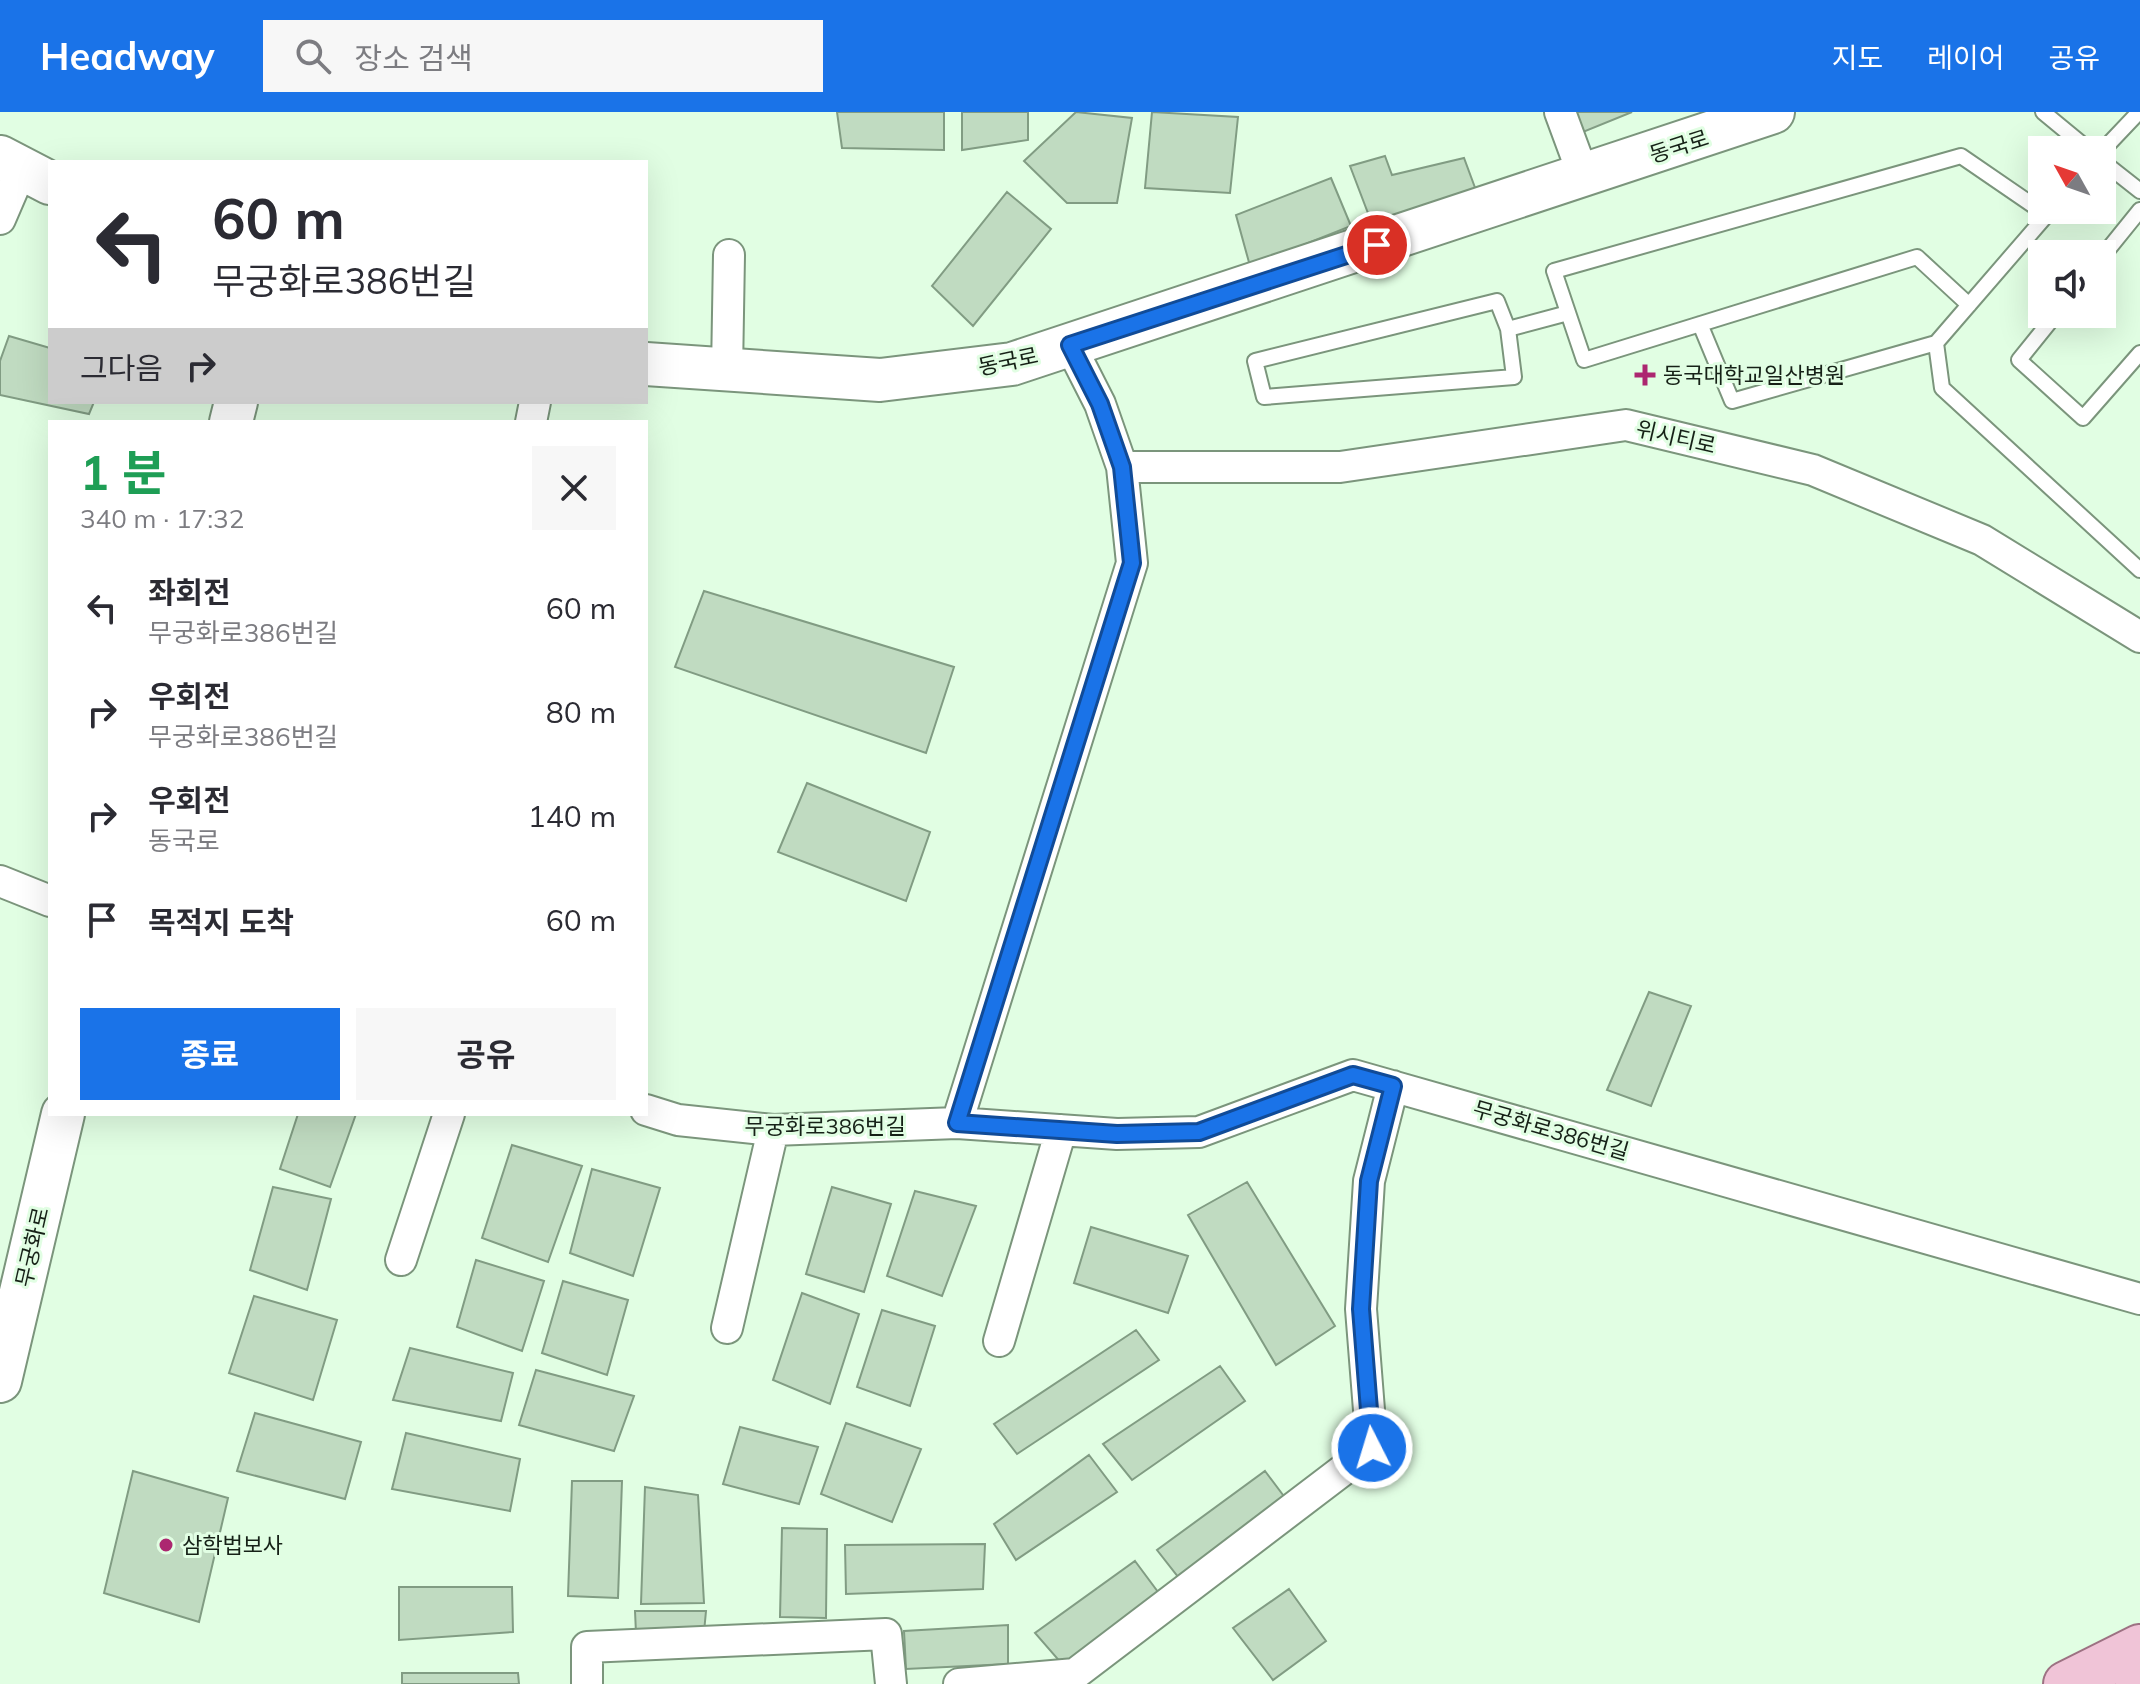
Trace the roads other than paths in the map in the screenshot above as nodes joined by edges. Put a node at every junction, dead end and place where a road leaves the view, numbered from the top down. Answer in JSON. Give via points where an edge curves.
{"nodes":[{"id":1,"x":1560,"y":112,"type":"edge"},
{"id":2,"x":1773,"y":112,"type":"edge"},
{"id":3,"x":2043,"y":112,"type":"edge"},
{"id":4,"x":2139,"y":112,"type":"edge"},
{"id":5,"x":2072,"y":136,"type":"edge"},
{"id":6,"x":2116,"y":136,"type":"edge"},
{"id":7,"x":24,"y":169,"type":"edge"},
{"id":8,"x":2116,"y":172,"type":"edge"},
{"id":9,"x":1584,"y":177,"type":"junction"},
{"id":10,"x":2140,"y":191,"type":"edge"},
{"id":11,"x":2028,"y":199,"type":"edge"},
{"id":12,"x":2140,"y":210,"type":"edge"},
{"id":13,"x":0,"y":219,"type":"edge"},
{"id":14,"x":2039,"y":224,"type":"edge"},
{"id":15,"x":2116,"y":240,"type":"edge"},
{"id":16,"x":729,"y":255,"type":"dead end"},
{"id":17,"x":1969,"y":305,"type":"junction"},
{"id":18,"x":1568,"y":313,"type":"junction"},
{"id":19,"x":1700,"y":324,"type":"junction"},
{"id":20,"x":2045,"y":328,"type":"edge"},
{"id":21,"x":1508,"y":329,"type":"junction"},
{"id":22,"x":1936,"y":343,"type":"junction"},
{"id":23,"x":1070,"y":345,"type":"junction"},
{"id":24,"x":2140,"y":353,"type":"edge"},
{"id":25,"x":648,"y":364,"type":"edge"},
{"id":26,"x":727,"y":371,"type":"junction"},
{"id":27,"x":1122,"y":467,"type":"junction"},
{"id":28,"x":2140,"y":570,"type":"edge"},
{"id":29,"x":2140,"y":637,"type":"edge"},
{"id":30,"x":0,"y":881,"type":"edge"},
{"id":31,"x":48,"y":900,"type":"edge"},
{"id":32,"x":1393,"y":1086,"type":"junction"},
{"id":33,"x":648,"y":1111,"type":"edge"},
{"id":34,"x":63,"y":1116,"type":"edge"},
{"id":35,"x":448,"y":1116,"type":"edge"},
{"id":36,"x":957,"y":1123,"type":"junction"},
{"id":37,"x":773,"y":1130,"type":"junction"},
{"id":38,"x":1061,"y":1130,"type":"junction"},
{"id":39,"x":401,"y":1260,"type":"dead end"},
{"id":40,"x":2140,"y":1299,"type":"edge"},
{"id":41,"x":727,"y":1328,"type":"dead end"},
{"id":42,"x":999,"y":1341,"type":"dead end"},
{"id":43,"x":0,"y":1381,"type":"edge"},
{"id":44,"x":2140,"y":1647,"type":"edge"},
{"id":45,"x":587,"y":1684,"type":"edge"},
{"id":46,"x":891,"y":1684,"type":"edge"},
{"id":47,"x":959,"y":1684,"type":"edge"},
{"id":48,"x":2066,"y":1684,"type":"edge"}],
"edges":[{"from":1,"to":9,"type":"street"},
{"from":2,"to":9,"type":"street","name":"동국로"},
{"from":3,"to":5,"type":"lane"},
{"from":4,"to":6,"type":"lane"},
{"from":7,"to":13,"type":"street"},
{"from":8,"to":10,"type":"lane"},
{"from":9,"to":23,"type":"street","name":"동국로"},
{"from":11,"to":18,"type":"lane","via":[[1961,156],[1554,271]]},
{"from":12,"to":15,"type":"lane"},
{"from":14,"to":17,"type":"lane"},
{"from":16,"to":26,"type":"street"},
{"from":17,"to":19,"type":"lane","via":[[1917,257]]},
{"from":17,"to":22,"type":"lane"},
{"from":18,"to":19,"type":"lane","via":[[1584,360]]},
{"from":18,"to":21,"type":"lane"},
{"from":19,"to":22,"type":"lane","via":[[1732,401]]},
{"from":20,"to":24,"type":"lane","via":[[2019,360],[2083,418]]},
{"from":21,"to":21,"type":"lane","via":[[1497,301],[1255,361],[1264,397],[1514,377]]},
{"from":22,"to":28,"type":"lane","via":[[1942,388]]},
{"from":23,"to":26,"type":"street","name":"동국로","via":[[1012,364],[880,380]]},
{"from":23,"to":27,"type":"street","via":[[1100,404]]},
{"from":25,"to":26,"type":"street","name":"동국로"},
{"from":27,"to":29,"type":"street","name":"위시티로","via":[[1340,467],[1626,425],[1813,470],[1982,540]]},
{"from":27,"to":36,"type":"street","via":[[1132,563]]},
{"from":30,"to":31,"type":"street"},
{"from":32,"to":38,"type":"street","name":"무궁화로386번길","via":[[1353,1075],[1199,1132]]},
{"from":32,"to":40,"type":"street","name":"무궁화로386번길"},
{"from":32,"to":47,"type":"street","via":[[1369,1181],[1361,1309],[1372,1448],[1075,1674]]},
{"from":33,"to":37,"type":"street","name":"무궁화로386번길","via":[[678,1120]]},
{"from":34,"to":43,"type":"street","name":"무궁화로"},
{"from":35,"to":39,"type":"street"},
{"from":36,"to":37,"type":"street","name":"무궁화로386번길"},
{"from":36,"to":38,"type":"street","name":"무궁화로386번길"},
{"from":37,"to":41,"type":"street"},
{"from":38,"to":42,"type":"street"},
{"from":44,"to":48,"type":"main road"},
{"from":45,"to":46,"type":"street","via":[[587,1647],[886,1634]]}]}
